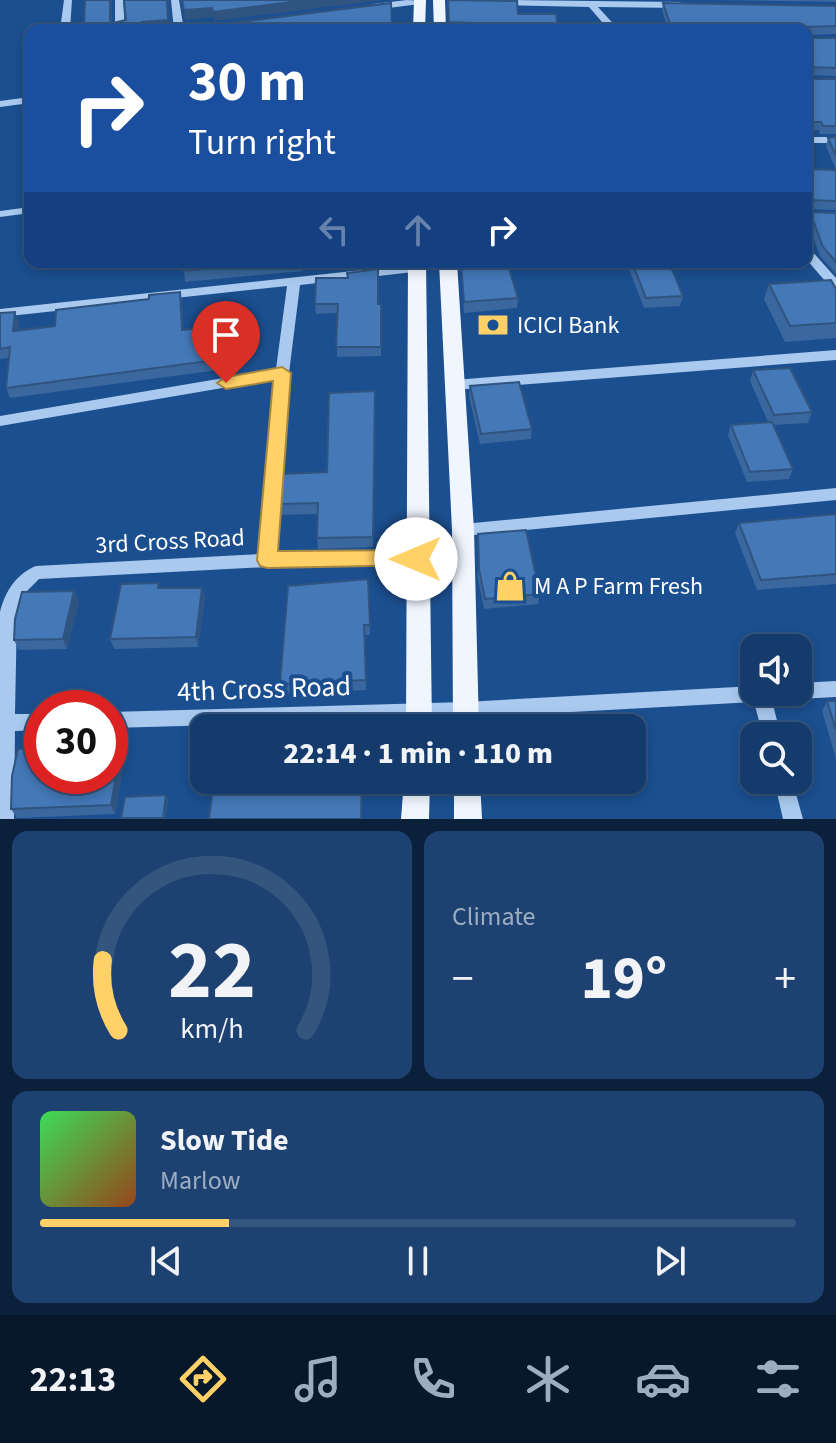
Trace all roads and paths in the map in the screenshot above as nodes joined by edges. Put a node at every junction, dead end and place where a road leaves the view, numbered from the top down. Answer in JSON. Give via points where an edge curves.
{"nodes":[{"id":1,"x":68,"y":0,"type":"edge"},
{"id":2,"x":119,"y":0,"type":"edge"},
{"id":3,"x":175,"y":0,"type":"edge"},
{"id":4,"x":420,"y":0,"type":"edge"},
{"id":5,"x":439,"y":1,"type":"edge"},
{"id":6,"x":454,"y":2,"type":"edge"},
{"id":7,"x":485,"y":2,"type":"edge"},
{"id":8,"x":592,"y":5,"type":"junction"},
{"id":9,"x":699,"y":6,"type":"edge"},
{"id":10,"x":360,"y":9,"type":"edge"},
{"id":11,"x":66,"y":24,"type":"edge"},
{"id":12,"x":120,"y":24,"type":"edge"},
{"id":13,"x":178,"y":24,"type":"edge"},
{"id":14,"x":419,"y":24,"type":"edge"},
{"id":15,"x":440,"y":24,"type":"edge"},
{"id":16,"x":609,"y":24,"type":"edge"},
{"id":17,"x":24,"y":101,"type":"edge"},
{"id":18,"x":0,"y":104,"type":"edge"},
{"id":19,"x":812,"y":140,"type":"edge"},
{"id":20,"x":836,"y":140,"type":"edge"},
{"id":21,"x":24,"y":211,"type":"edge"},
{"id":22,"x":0,"y":214,"type":"edge"},
{"id":23,"x":812,"y":259,"type":"edge"},
{"id":24,"x":393,"y":268,"type":"edge"},
{"id":25,"x":418,"y":268,"type":"edge"},
{"id":26,"x":449,"y":268,"type":"edge"},
{"id":27,"x":294,"y":280,"type":"junction"},
{"id":28,"x":836,"y":286,"type":"edge"},
{"id":29,"x":0,"y":313,"type":"edge"},
{"id":30,"x":836,"y":355,"type":"edge"},
{"id":31,"x":282,"y":373,"type":"junction"},
{"id":32,"x":454,"y":385,"type":"junction"},
{"id":33,"x":0,"y":421,"type":"edge"},
{"id":34,"x":836,"y":494,"type":"edge"},
{"id":35,"x":463,"y":530,"type":"junction"},
{"id":36,"x":416,"y":559,"type":"junction"},
{"id":37,"x":267,"y":560,"type":"junction"},
{"id":38,"x":4,"y":663,"type":"edge"},
{"id":39,"x":836,"y":689,"type":"edge"},
{"id":40,"x":812,"y":690,"type":"edge"},
{"id":41,"x":740,"y":696,"type":"edge"},
{"id":42,"x":419,"y":714,"type":"edge"},
{"id":43,"x":465,"y":714,"type":"edge"},
{"id":44,"x":524,"y":714,"type":"edge"},
{"id":45,"x":128,"y":720,"type":"edge"},
{"id":46,"x":190,"y":720,"type":"edge"},
{"id":47,"x":24,"y":722,"type":"edge"},
{"id":48,"x":6,"y":723,"type":"junction"},
{"id":49,"x":416,"y":794,"type":"edge"},
{"id":50,"x":467,"y":794,"type":"edge"},
{"id":51,"x":787,"y":794,"type":"edge"},
{"id":52,"x":4,"y":819,"type":"edge"},
{"id":53,"x":415,"y":819,"type":"edge"},
{"id":54,"x":468,"y":819,"type":"edge"},
{"id":55,"x":793,"y":819,"type":"edge"}],
"edges":[{"from":1,"to":11,"type":"street"},
{"from":2,"to":12,"type":"street"},
{"from":3,"to":13,"type":"street"},
{"from":4,"to":10,"type":"street"},
{"from":4,"to":14,"type":"main road"},
{"from":5,"to":6,"type":"street"},
{"from":5,"to":15,"type":"main road"},
{"from":7,"to":8,"type":"street"},
{"from":8,"to":9,"type":"street"},
{"from":8,"to":16,"type":"street"},
{"from":17,"to":18,"type":"street"},
{"from":19,"to":20,"type":"street"},
{"from":21,"to":22,"type":"street"},
{"from":23,"to":28,"type":"street"},
{"from":24,"to":27,"type":"street"},
{"from":25,"to":36,"type":"main road"},
{"from":26,"to":32,"type":"main road"},
{"from":27,"to":29,"type":"street"},
{"from":27,"to":31,"type":"street"},
{"from":30,"to":32,"type":"street"},
{"from":31,"to":33,"type":"street"},
{"from":31,"to":37,"type":"street"},
{"from":32,"to":35,"type":"main road"},
{"from":34,"to":35,"type":"street"},
{"from":35,"to":43,"type":"main road"},
{"from":36,"to":37,"type":"street","name":"3rd Cross Road"},
{"from":36,"to":42,"type":"main road"},
{"from":37,"to":38,"type":"street","name":"3rd Cross Road","via":[[36,573],[19,584],[9,602]]},
{"from":38,"to":48,"type":"street","name":"3rd Cross Road"},
{"from":39,"to":40,"type":"street"},
{"from":41,"to":44,"type":"street","name":"4th Cross Road"},
{"from":45,"to":46,"type":"street","name":"4th Cross Road"},
{"from":47,"to":48,"type":"street"},
{"from":48,"to":52,"type":"street","name":"3rd Cross Road"},
{"from":49,"to":53,"type":"main road"},
{"from":50,"to":54,"type":"main road"},
{"from":51,"to":55,"type":"street"}]}
